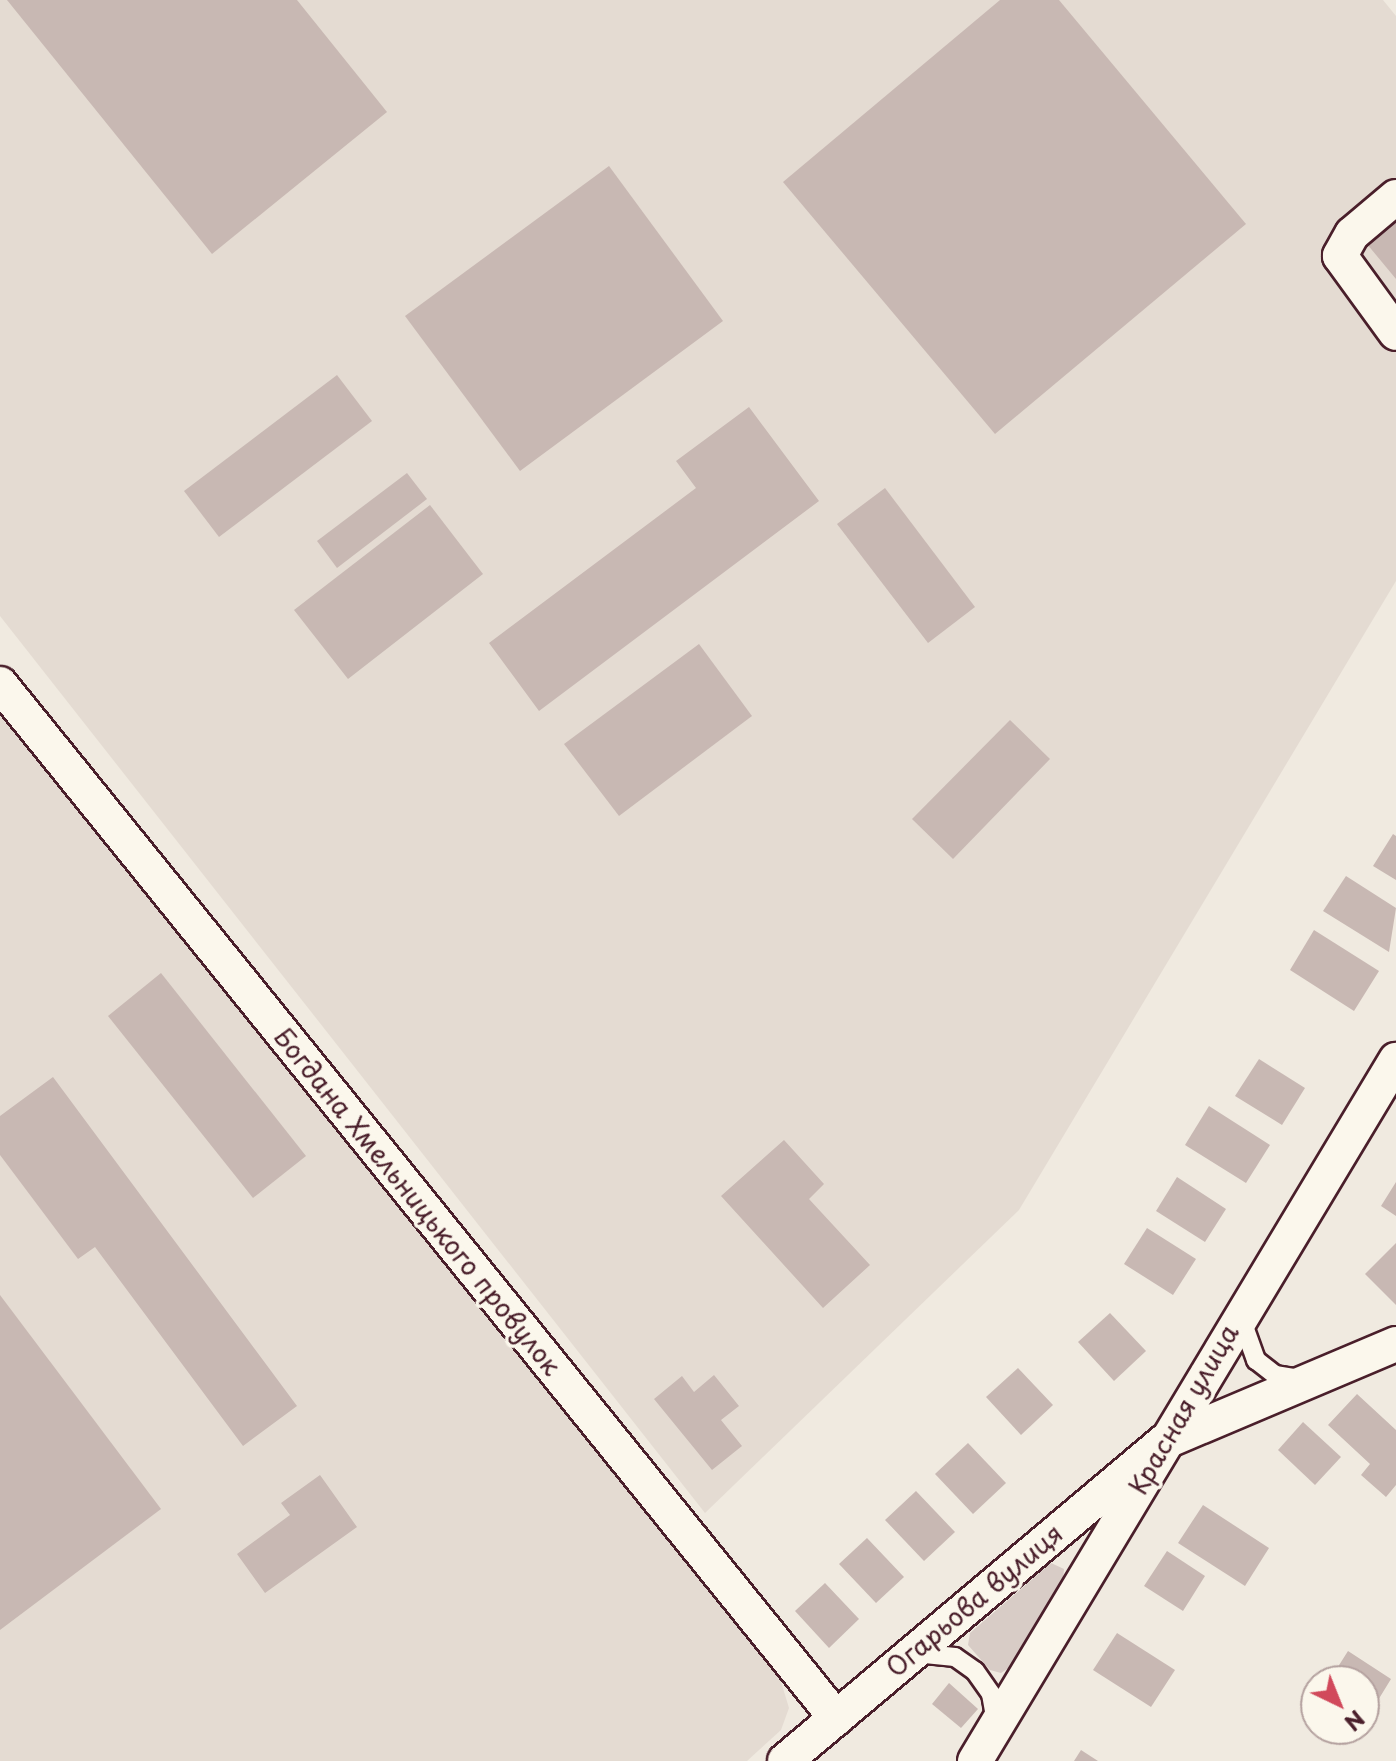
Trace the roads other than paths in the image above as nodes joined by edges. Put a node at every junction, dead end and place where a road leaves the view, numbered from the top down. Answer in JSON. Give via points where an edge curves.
{"nodes":[{"id":1,"x":1396,"y":197,"type":"edge"},
{"id":2,"x":1396,"y":333,"type":"edge"},
{"id":3,"x":0,"y":684,"type":"edge"},
{"id":4,"x":1396,"y":1060,"type":"edge"},
{"id":5,"x":1239,"y":1313,"type":"junction"},
{"id":6,"x":1396,"y":1344,"type":"edge"},
{"id":7,"x":1307,"y":1380,"type":"junction"},
{"id":8,"x":1164,"y":1442,"type":"junction"},
{"id":9,"x":912,"y":1653,"type":"junction"},
{"id":10,"x":836,"y":1718,"type":"junction"},
{"id":11,"x":997,"y":1730,"type":"junction"},
{"id":12,"x":785,"y":1761,"type":"edge"},
{"id":13,"x":975,"y":1761,"type":"edge"}],
"edges":[{"from":1,"to":2,"type":"street","via":[[1352,234],[1340,256]]},
{"from":3,"to":10,"type":"street","name":"Богдана Хмельницького провулок"},
{"from":4,"to":5,"type":"street","name":"Красная улица"},
{"from":5,"to":7,"type":"lane","via":[[1256,1360],[1275,1375]]},
{"from":5,"to":8,"type":"street","name":"Красная улица"},
{"from":6,"to":7,"type":"street"},
{"from":7,"to":8,"type":"street"},
{"from":8,"to":9,"type":"street","name":"Огарьова вулиця"},
{"from":8,"to":11,"type":"street","name":"Красная улица"},
{"from":9,"to":10,"type":"street","name":"Огарьова вулиця"},
{"from":9,"to":11,"type":"lane","via":[[955,1657],[975,1671],[991,1694]]},
{"from":10,"to":12,"type":"street","name":"Огарьова вулиця"},
{"from":11,"to":13,"type":"street","name":"Красная улица"}]}
